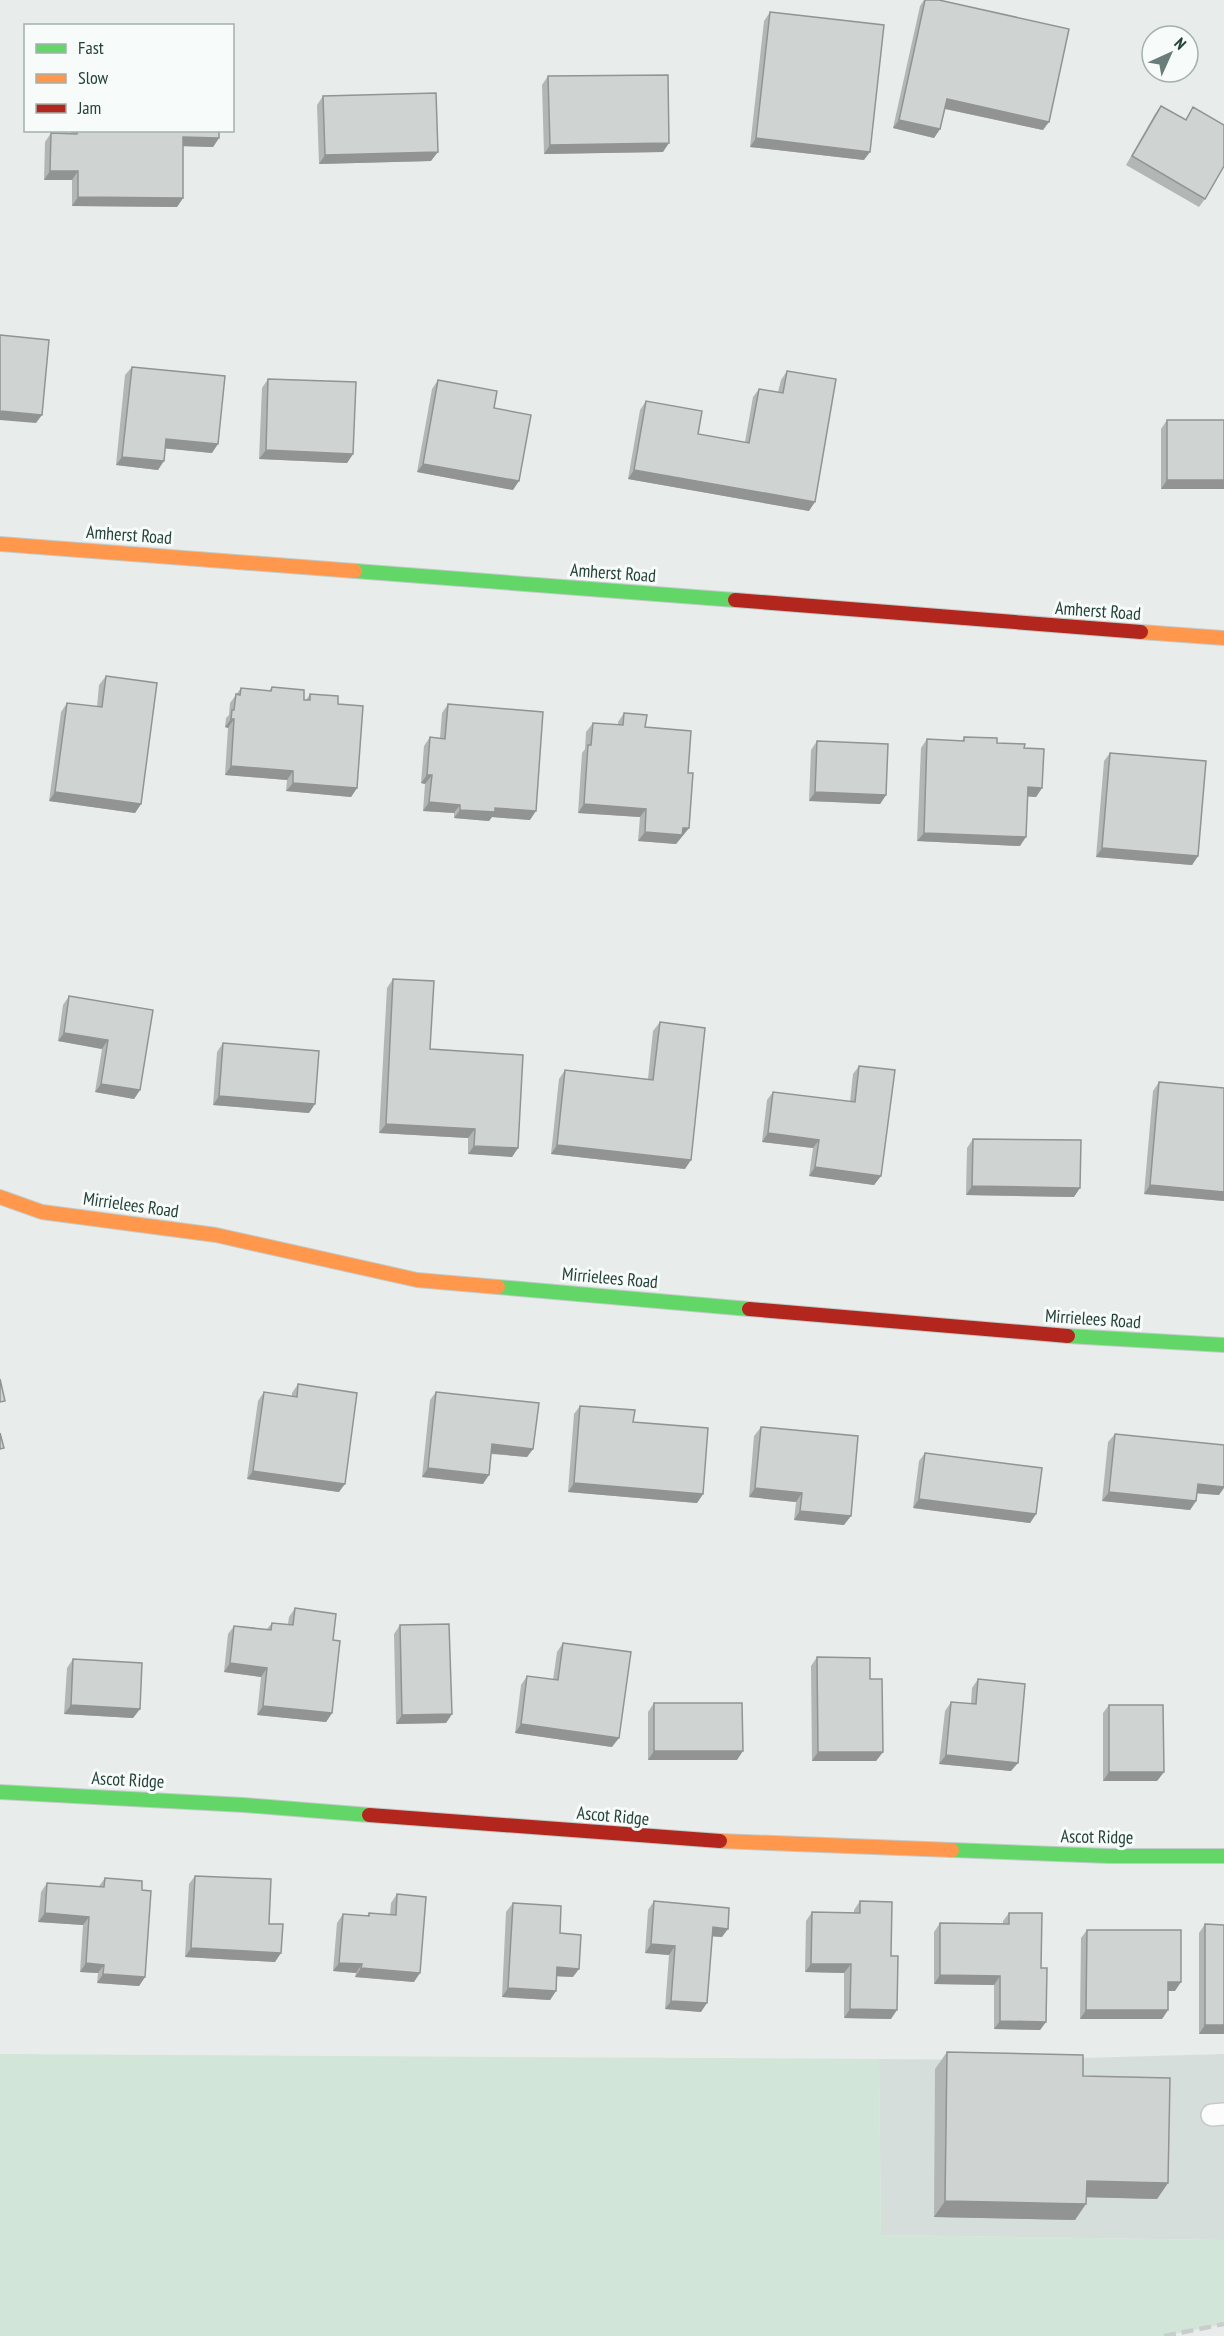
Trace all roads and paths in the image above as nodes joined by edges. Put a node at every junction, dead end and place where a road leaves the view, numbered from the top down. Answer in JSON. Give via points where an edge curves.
{"nodes":[{"id":1,"x":0,"y":544,"type":"edge"},
{"id":2,"x":1224,"y":638,"type":"edge"},
{"id":3,"x":0,"y":1197,"type":"edge"},
{"id":4,"x":1224,"y":1345,"type":"edge"},
{"id":5,"x":0,"y":1792,"type":"edge"},
{"id":6,"x":1224,"y":1856,"type":"edge"}],
"edges":[{"from":1,"to":2,"type":"street","name":"Amherst Road"},
{"from":3,"to":4,"type":"street","name":"Mirrielees Road","via":[[42,1212],[216,1235],[417,1280],[1006,1332]]},
{"from":5,"to":6,"type":"street","name":"Ascot Ridge","via":[[244,1804],[691,1840],[1108,1856]]}]}
